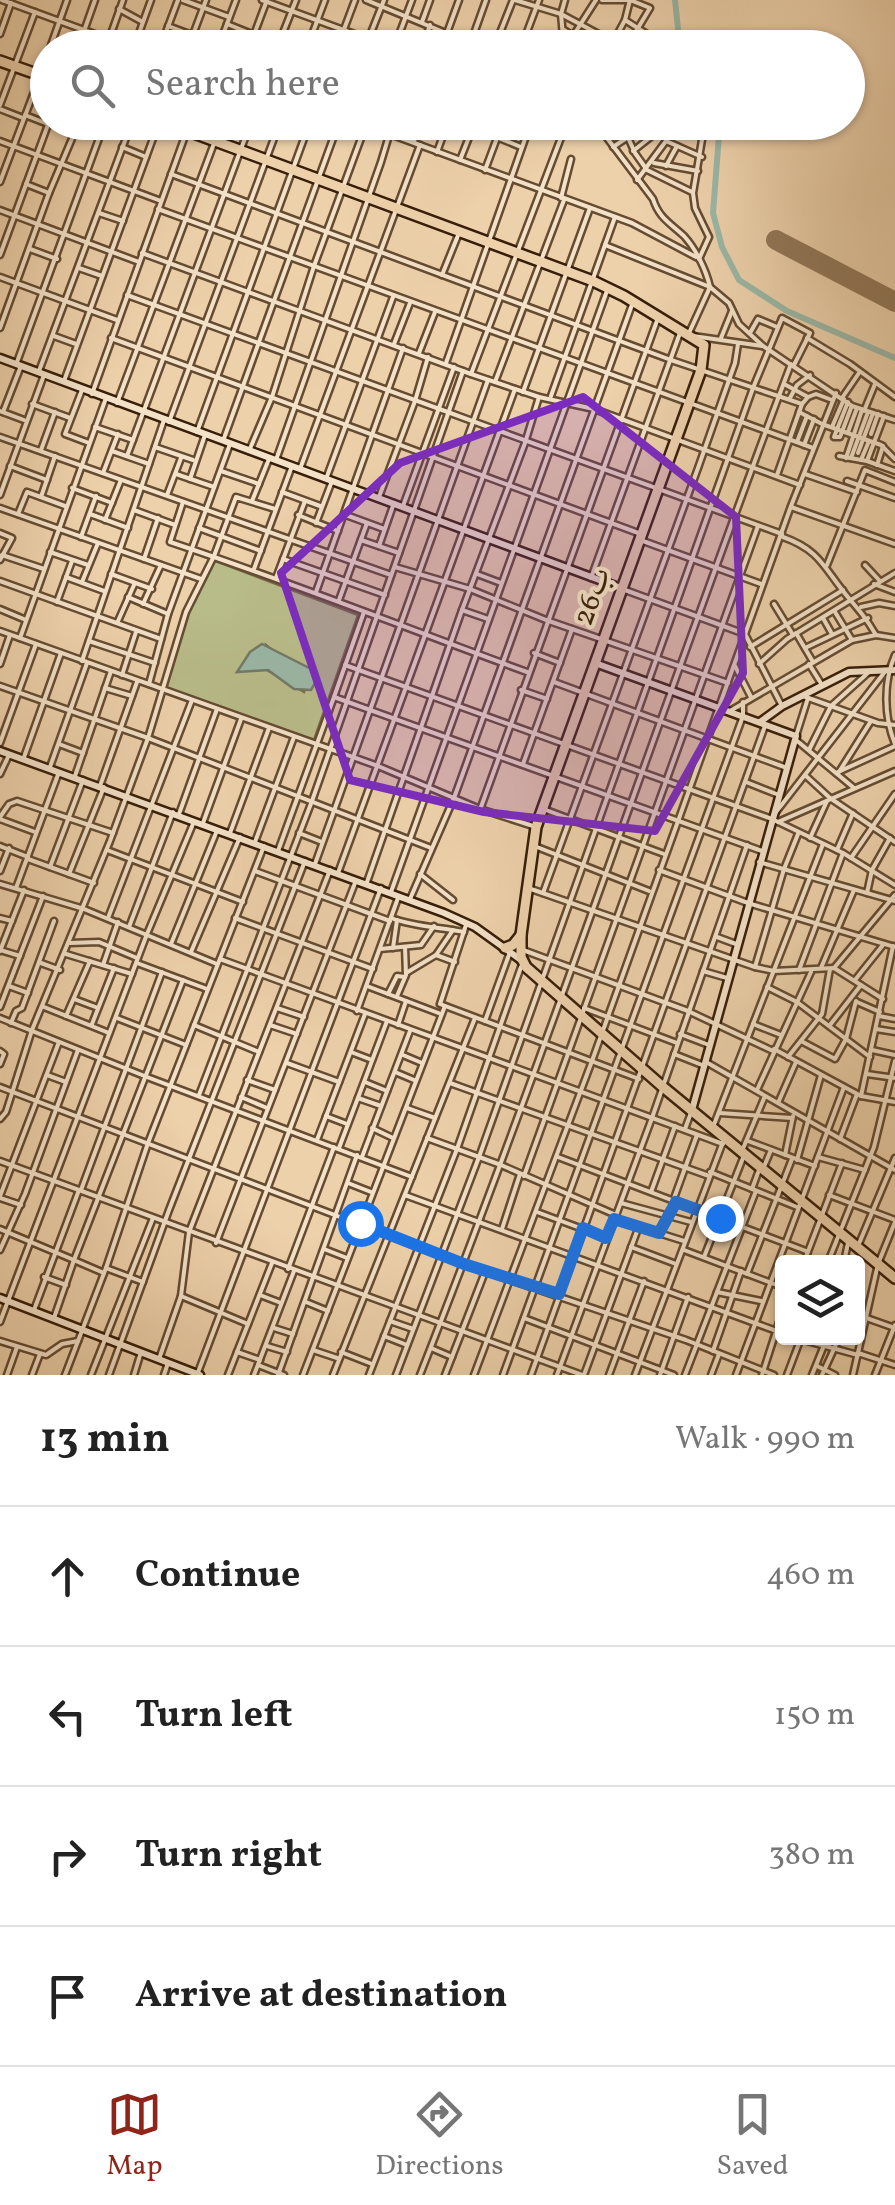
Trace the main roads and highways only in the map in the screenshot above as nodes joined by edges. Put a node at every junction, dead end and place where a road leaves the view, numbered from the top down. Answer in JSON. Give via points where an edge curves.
{"nodes":[{"id":1,"x":0,"y":61,"type":"edge"},
{"id":2,"x":30,"y":72,"type":"edge"},
{"id":3,"x":213,"y":140,"type":"edge"},
{"id":4,"x":895,"y":1278,"type":"edge"}],
"edges":[{"from":1,"to":2,"type":"highway"},
{"from":3,"to":4,"type":"highway","name":"26ب","via":[[593,281],[704,347],[542,808],[521,936],[512,950],[640,1073],[724,1140],[745,1149],[799,1203]]}]}
